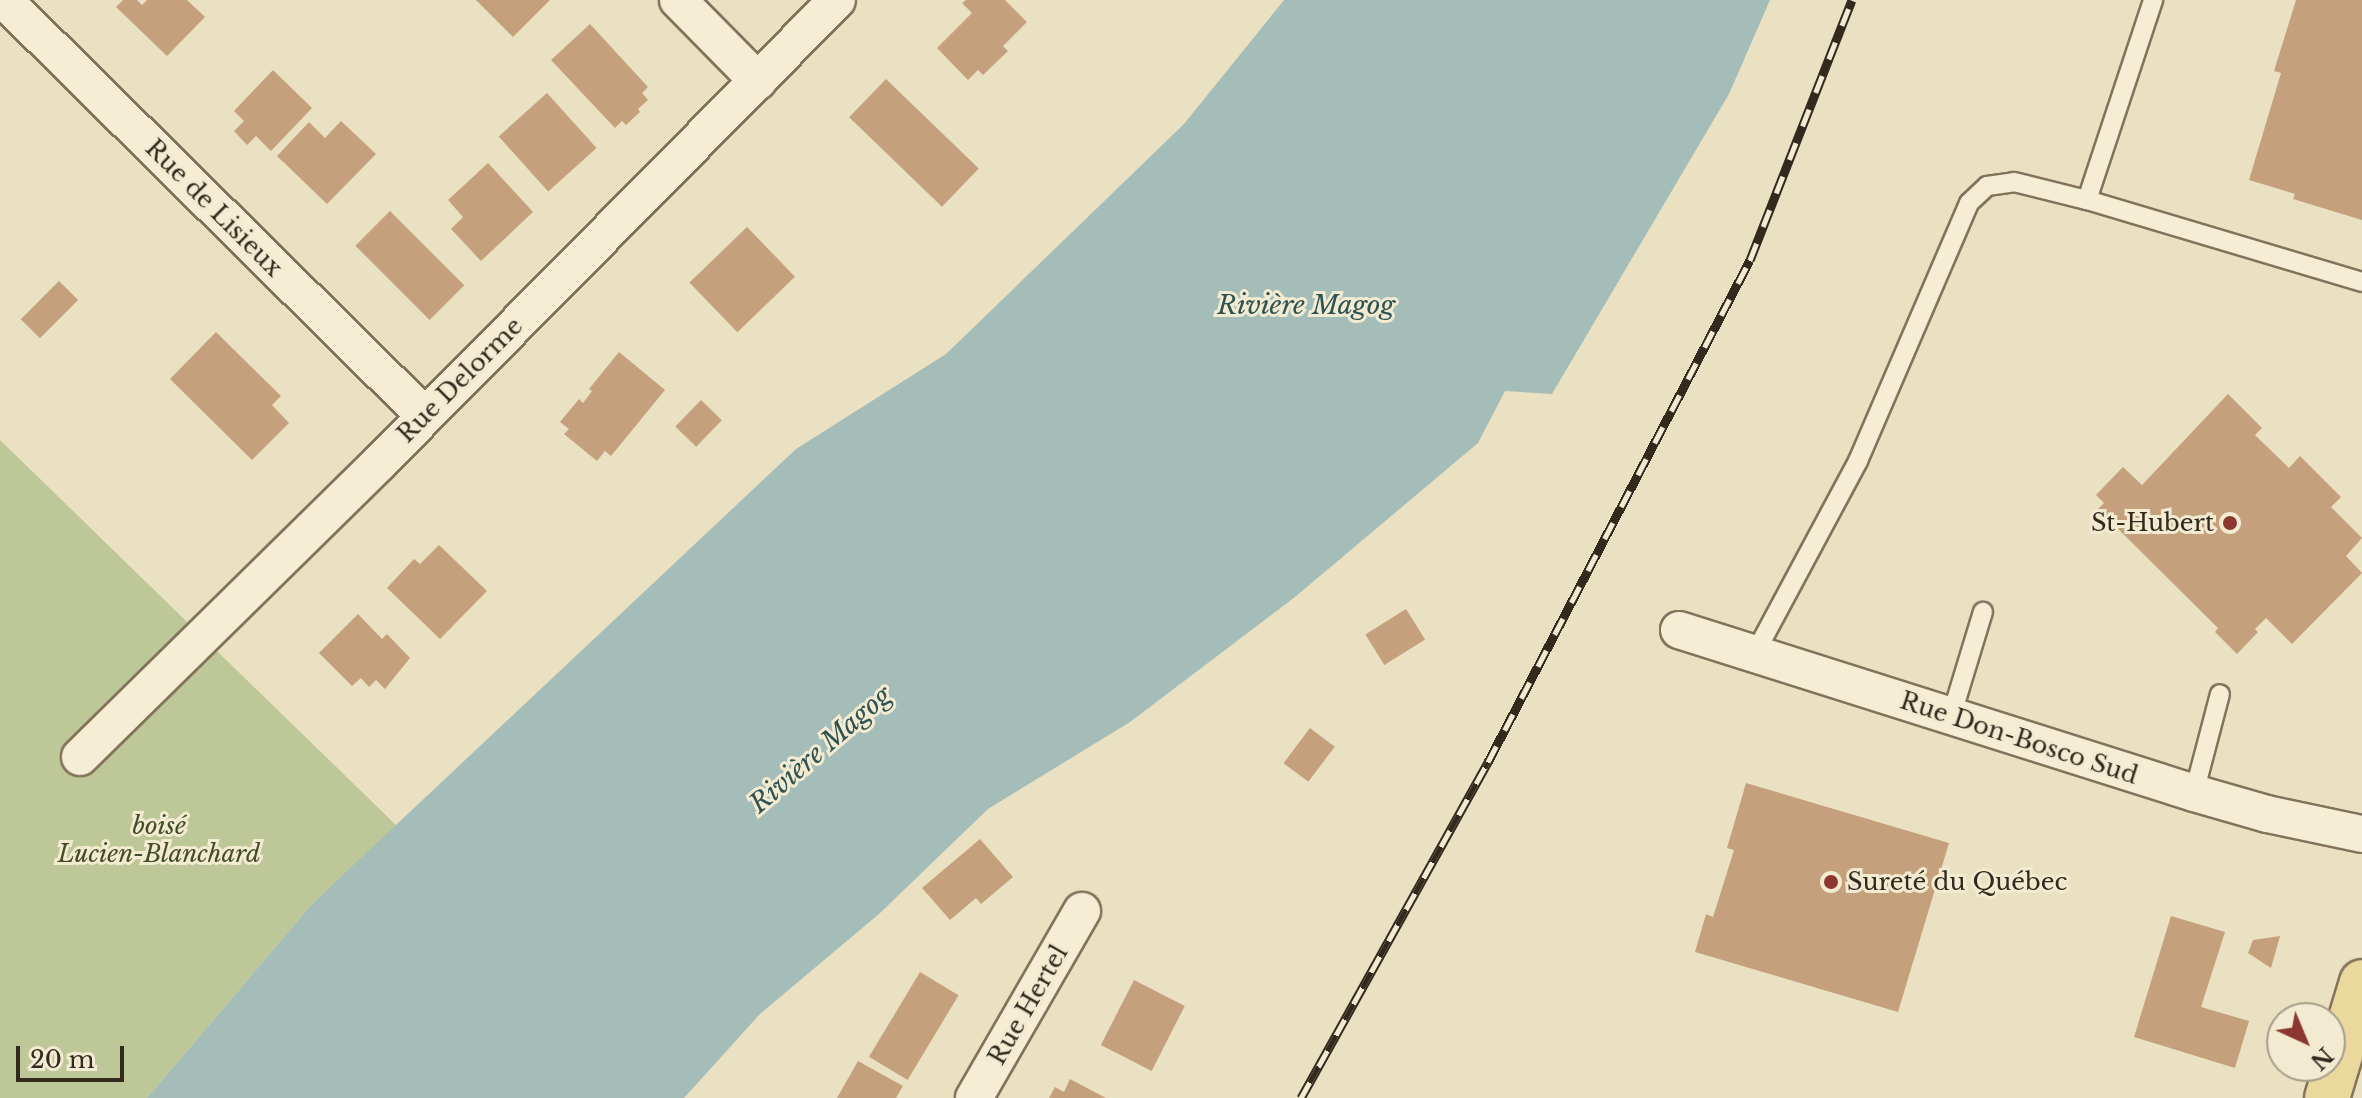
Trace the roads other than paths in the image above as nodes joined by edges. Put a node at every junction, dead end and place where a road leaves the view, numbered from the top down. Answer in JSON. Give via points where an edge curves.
{"nodes":[{"id":1,"x":4,"y":0,"type":"edge"},
{"id":2,"x":678,"y":0,"type":"edge"},
{"id":3,"x":837,"y":0,"type":"edge"},
{"id":4,"x":2153,"y":0,"type":"edge"},
{"id":5,"x":758,"y":81,"type":"junction"},
{"id":6,"x":2087,"y":200,"type":"junction"},
{"id":7,"x":2362,"y":282,"type":"edge"},
{"id":8,"x":425,"y":416,"type":"junction"},
{"id":9,"x":1983,"y":612,"type":"dead end"},
{"id":10,"x":1679,"y":630,"type":"dead end"},
{"id":11,"x":1754,"y":655,"type":"junction"},
{"id":12,"x":2220,"y":694,"type":"dead end"},
{"id":13,"x":1951,"y":717,"type":"junction"},
{"id":14,"x":80,"y":757,"type":"dead end"},
{"id":15,"x":2194,"y":793,"type":"junction"},
{"id":16,"x":2362,"y":834,"type":"edge"},
{"id":17,"x":1082,"y":911,"type":"dead end"},
{"id":18,"x":2362,"y":982,"type":"edge"},
{"id":19,"x":974,"y":1098,"type":"edge"},
{"id":20,"x":2327,"y":1098,"type":"edge"}],
"edges":[{"from":1,"to":8,"type":"street","name":"Rue de Lisieux"},
{"from":2,"to":5,"type":"street"},
{"from":3,"to":5,"type":"street","name":"Rue Delorme"},
{"from":4,"to":6,"type":"lane"},
{"from":5,"to":8,"type":"street","name":"Rue Delorme"},
{"from":6,"to":7,"type":"lane"},
{"from":6,"to":11,"type":"lane","via":[[2014,182],[1987,186],[1969,203],[1858,461]]},
{"from":8,"to":14,"type":"street","name":"Rue Delorme"},
{"from":9,"to":13,"type":"lane"},
{"from":10,"to":11,"type":"street","name":"Rue Don-Bosco Sud"},
{"from":11,"to":13,"type":"street","name":"Rue Don-Bosco Sud"},
{"from":12,"to":15,"type":"lane"},
{"from":13,"to":15,"type":"street","name":"Rue Don-Bosco Sud"},
{"from":15,"to":16,"type":"street","name":"Rue Don-Bosco Sud"},
{"from":17,"to":19,"type":"street","name":"Rue Hertel"},
{"from":18,"to":20,"type":"main road"}]}
